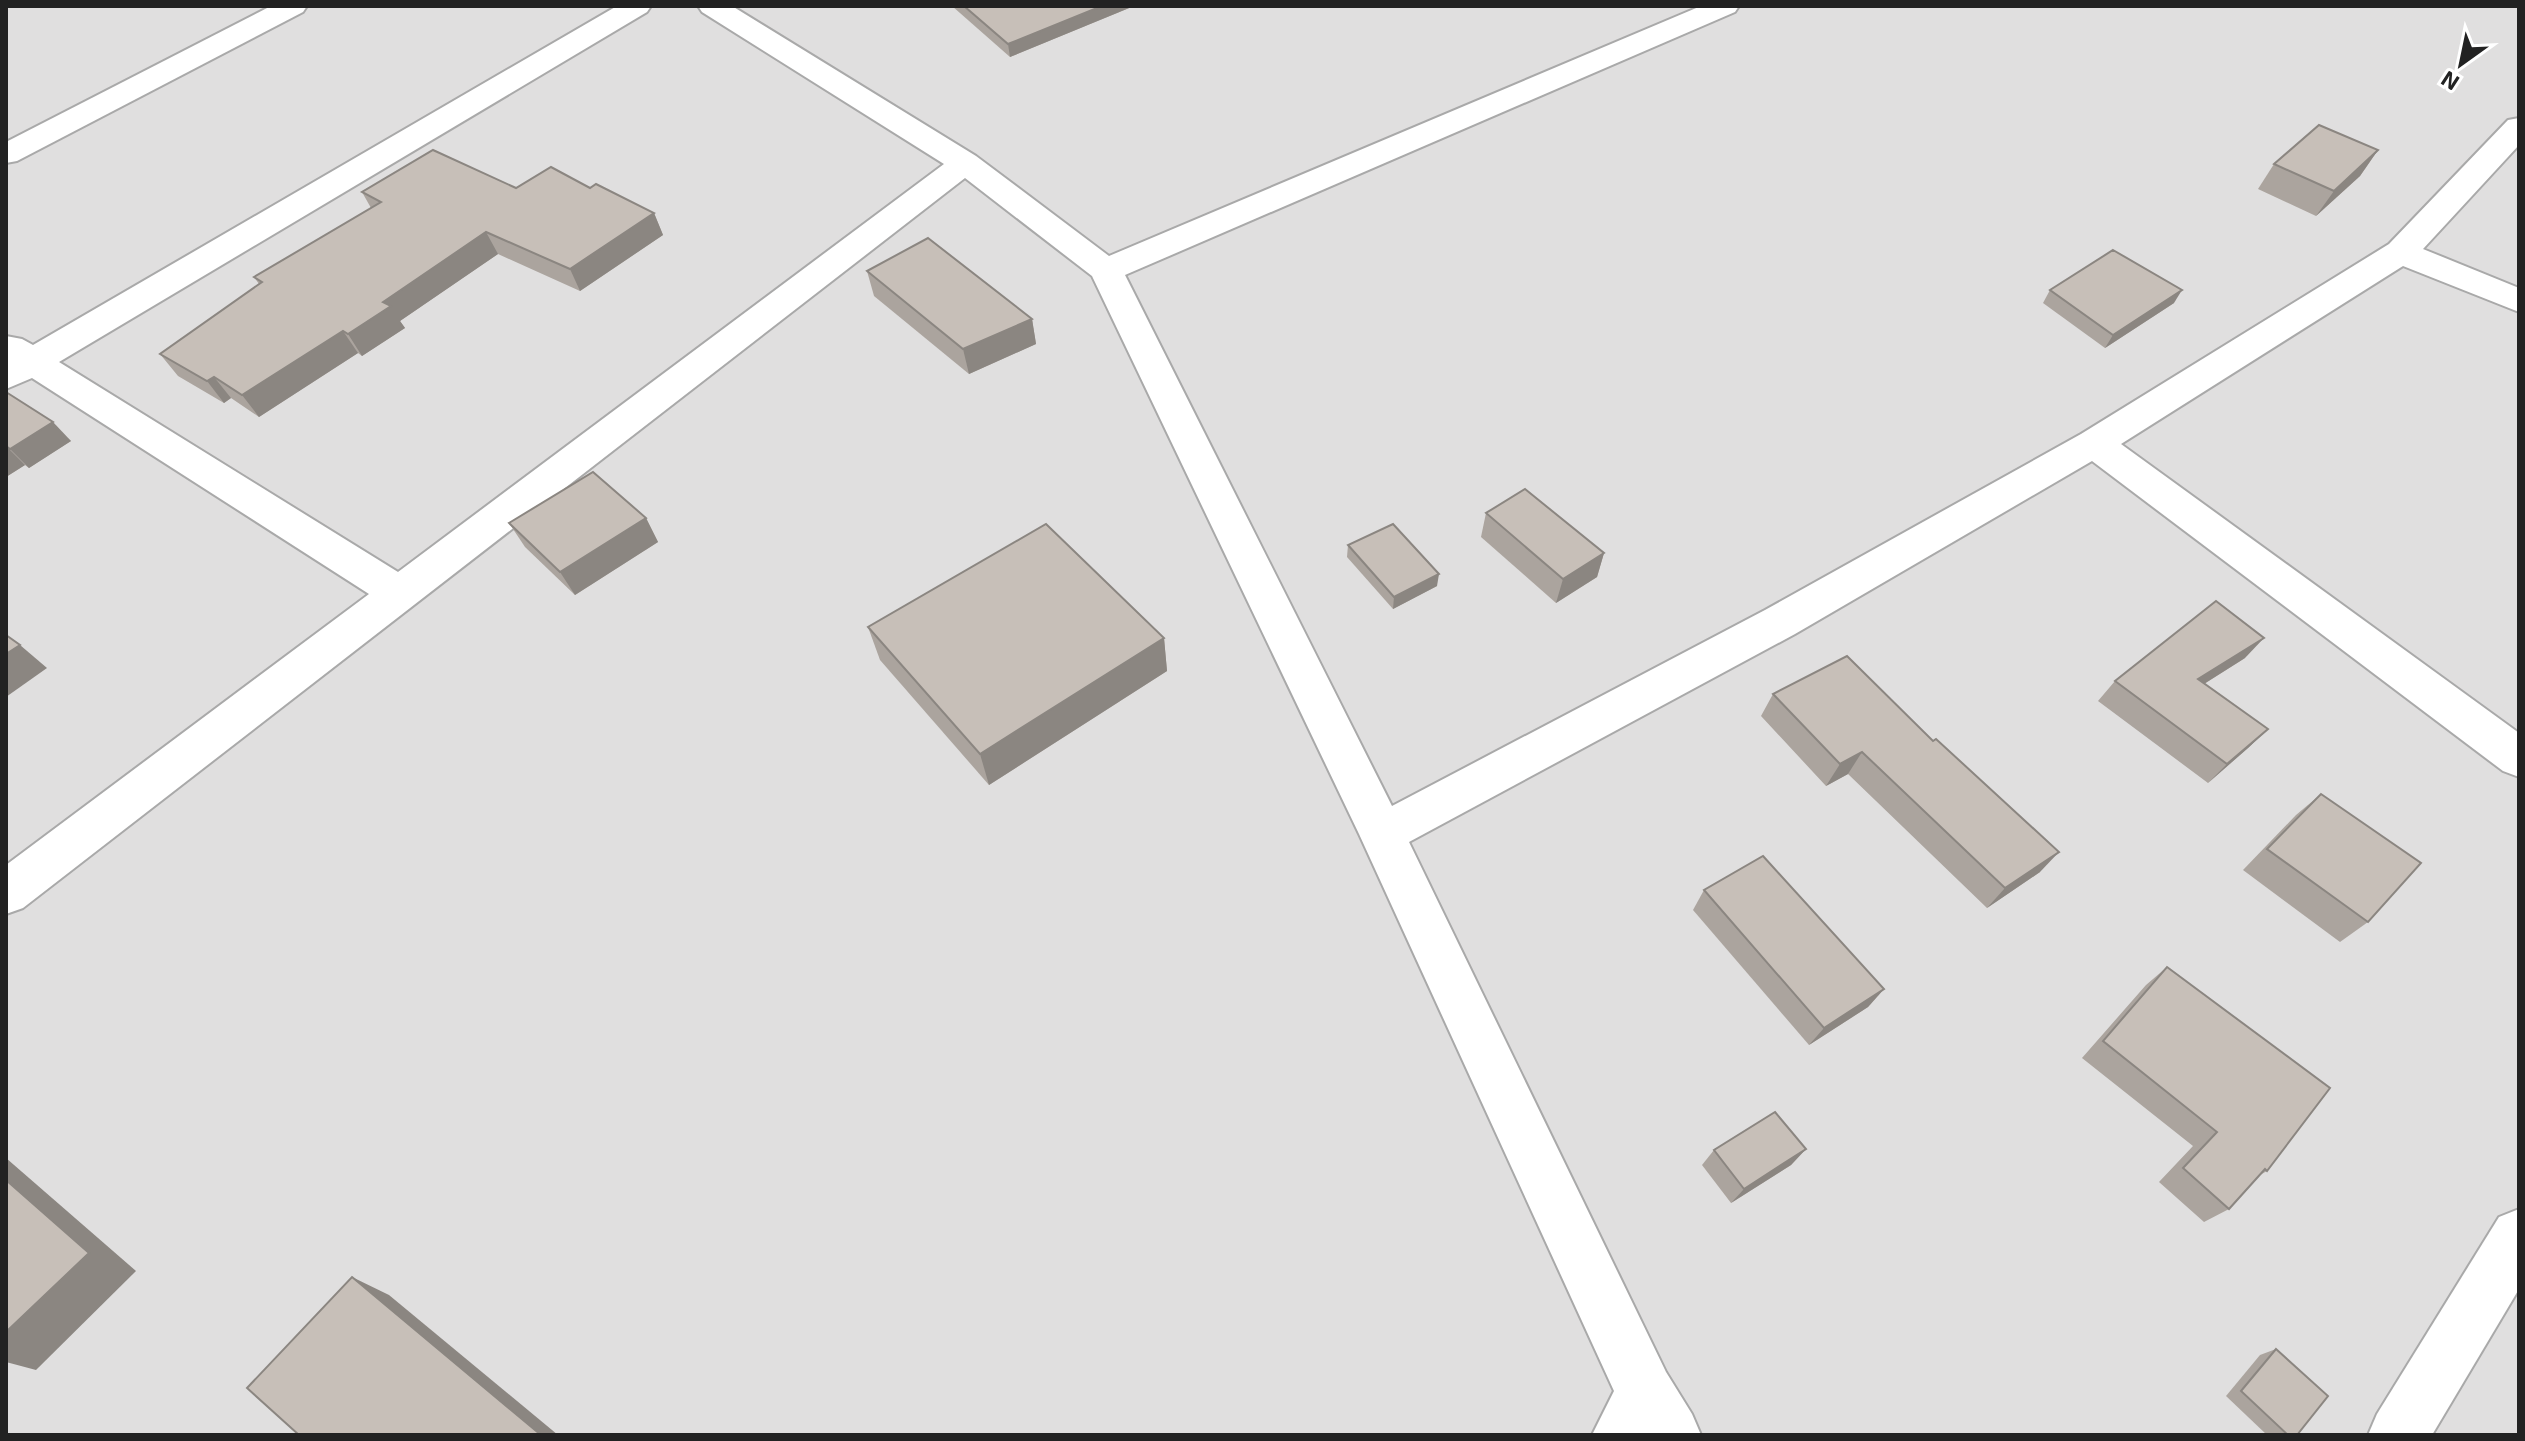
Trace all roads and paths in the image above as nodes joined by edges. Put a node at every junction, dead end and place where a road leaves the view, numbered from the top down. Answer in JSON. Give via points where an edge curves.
{"nodes":[{"id":1,"x":293,"y":6,"type":"edge"},
{"id":2,"x":637,"y":6,"type":"edge"},
{"id":3,"x":712,"y":6,"type":"edge"},
{"id":4,"x":1725,"y":6,"type":"edge"},
{"id":5,"x":2519,"y":127,"type":"edge"},
{"id":6,"x":6,"y":154,"type":"edge"},
{"id":7,"x":965,"y":163,"type":"junction"},
{"id":8,"x":2401,"y":252,"type":"junction"},
{"id":9,"x":1106,"y":270,"type":"junction"},
{"id":10,"x":2519,"y":301,"type":"edge"},
{"id":11,"x":14,"y":362,"type":"edge"},
{"id":12,"x":2094,"y":443,"type":"junction"},
{"id":13,"x":400,"y":593,"type":"junction"},
{"id":14,"x":2519,"y":758,"type":"edge"},
{"id":15,"x":1382,"y":834,"type":"junction"},
{"id":16,"x":6,"y":893,"type":"edge"},
{"id":17,"x":2519,"y":1237,"type":"edge"},
{"id":18,"x":1646,"y":1421,"type":"edge"},
{"id":19,"x":2398,"y":1435,"type":"edge"}],
"edges":[{"from":1,"to":6,"type":"street"},
{"from":2,"to":11,"type":"street"},
{"from":3,"to":7,"type":"street"},
{"from":4,"to":9,"type":"street"},
{"from":5,"to":8,"type":"street"},
{"from":7,"to":9,"type":"street"},
{"from":7,"to":13,"type":"street"},
{"from":8,"to":10,"type":"street"},
{"from":8,"to":12,"type":"street"},
{"from":9,"to":15,"type":"street"},
{"from":11,"to":13,"type":"street"},
{"from":12,"to":14,"type":"street"},
{"from":12,"to":15,"type":"street","via":[[1780,622]]},
{"from":13,"to":16,"type":"street"},
{"from":15,"to":18,"type":"street"},
{"from":17,"to":19,"type":"street"}]}
